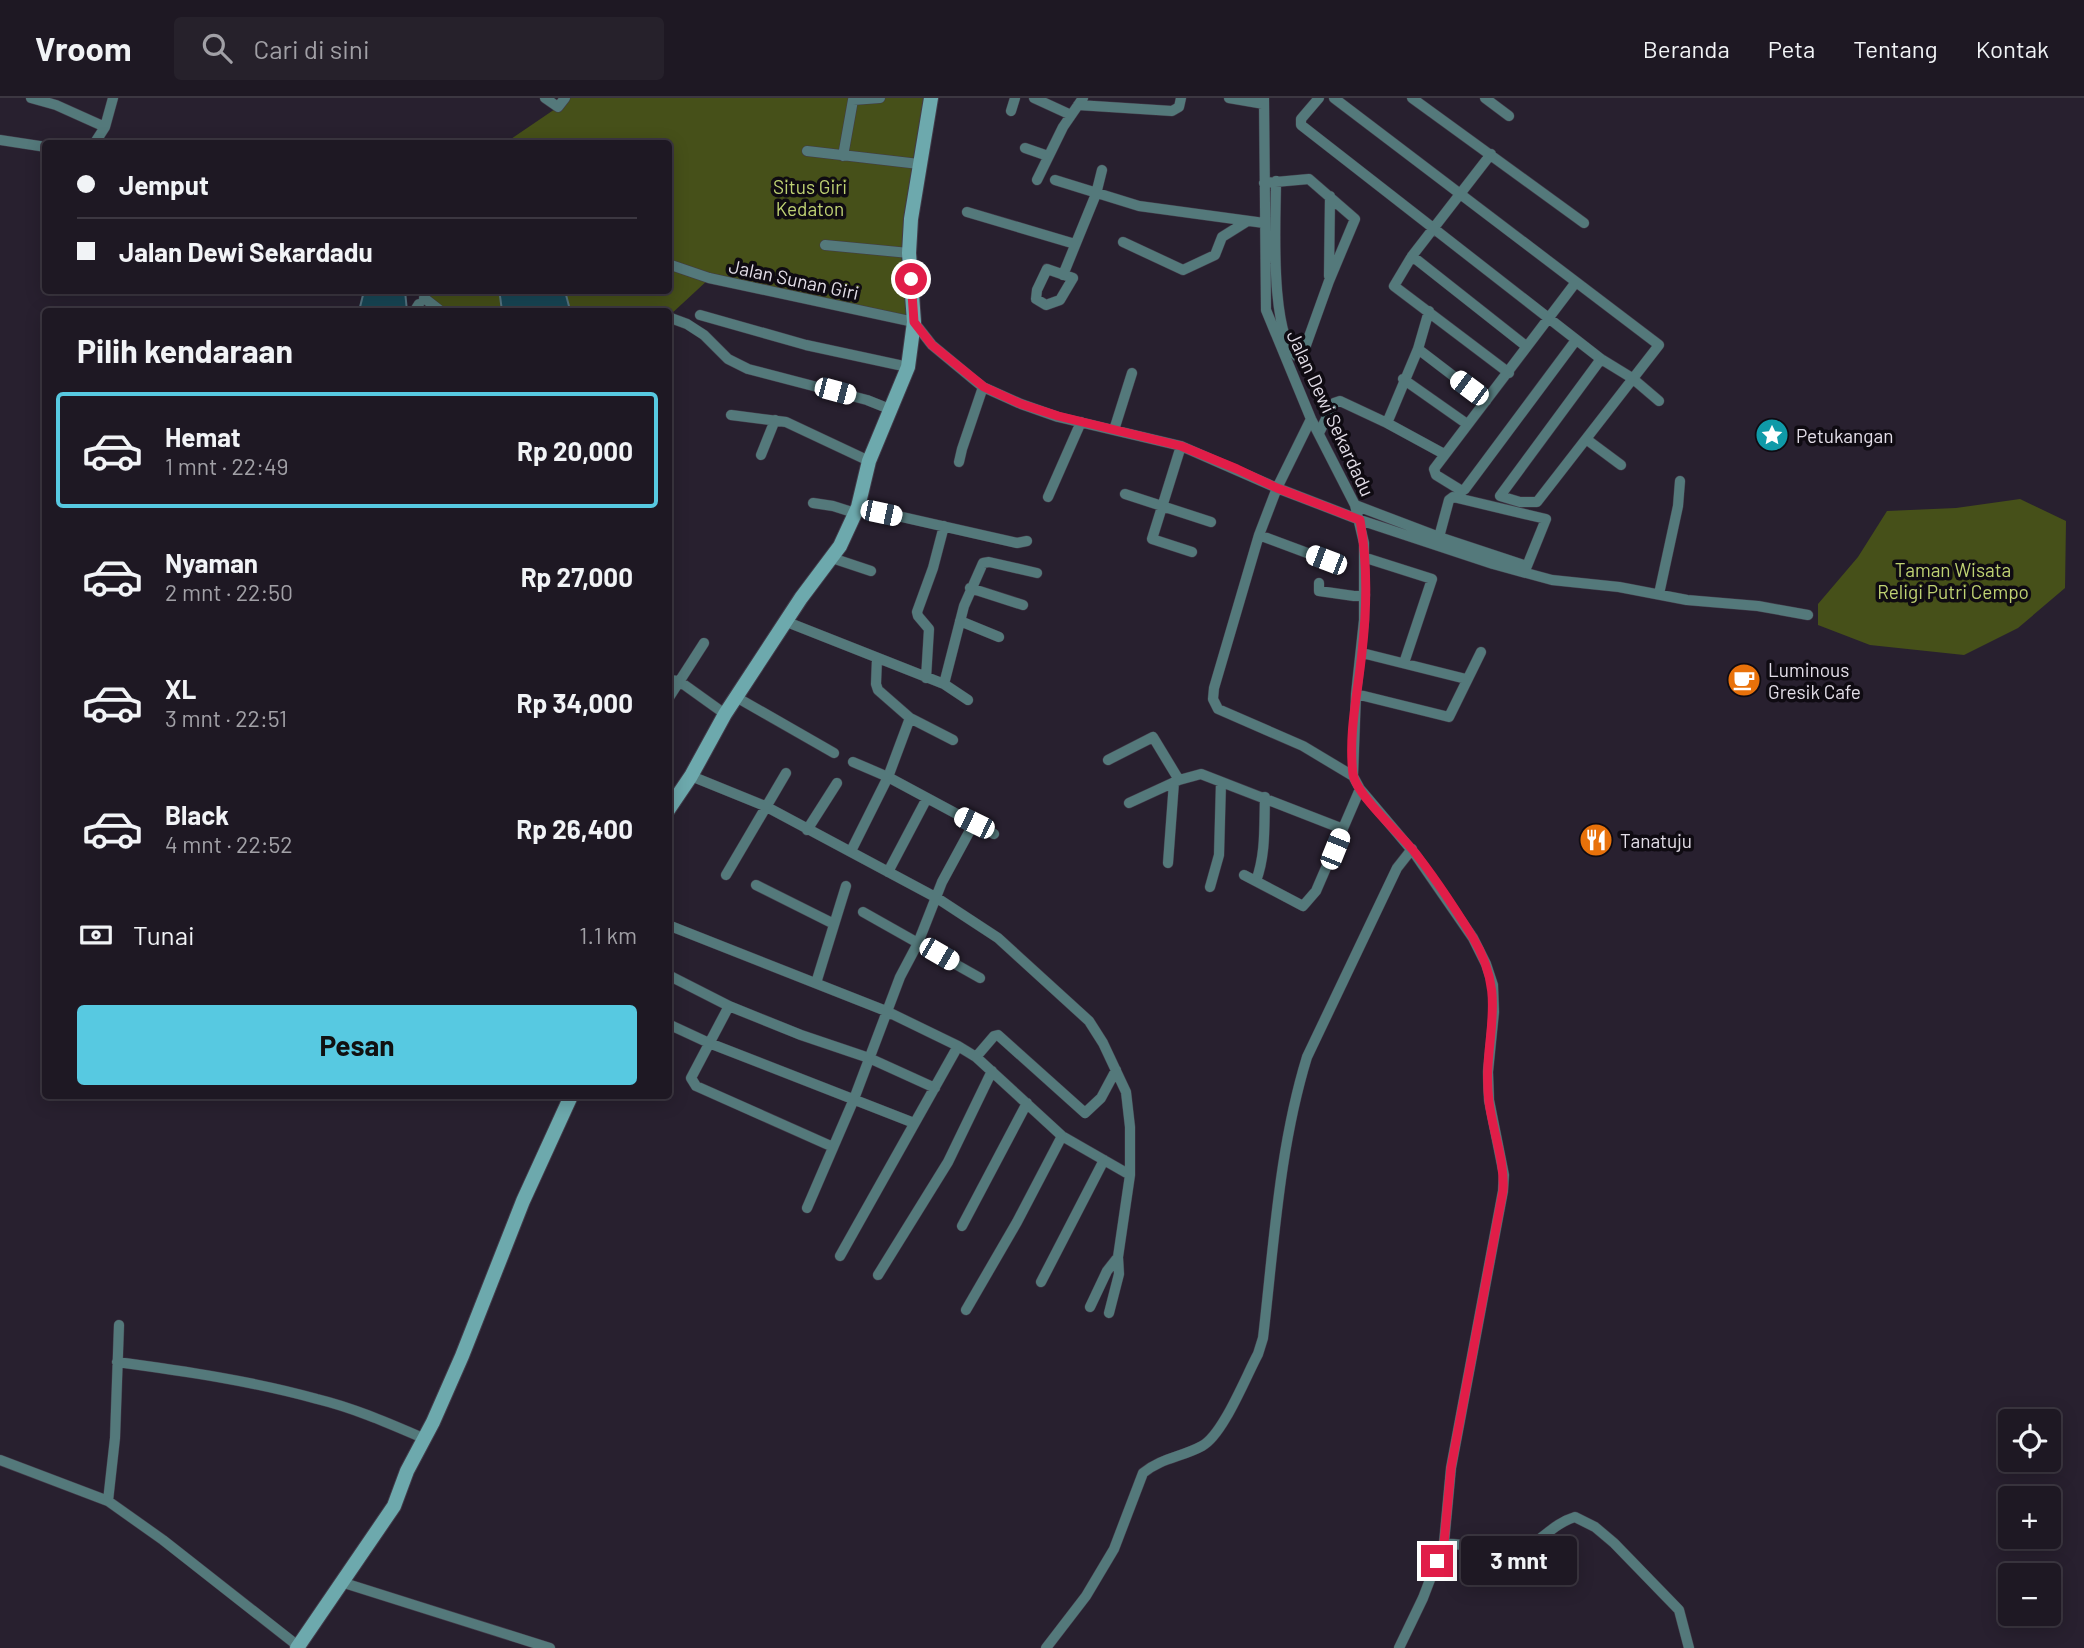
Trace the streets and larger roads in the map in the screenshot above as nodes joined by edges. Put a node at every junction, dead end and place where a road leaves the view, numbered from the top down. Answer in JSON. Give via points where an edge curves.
{"nodes":[{"id":1,"x":32,"y":98,"type":"edge"},
{"id":2,"x":113,"y":98,"type":"edge"},
{"id":3,"x":545,"y":98,"type":"edge"},
{"id":4,"x":565,"y":98,"type":"edge"},
{"id":5,"x":880,"y":98,"type":"edge"},
{"id":6,"x":931,"y":98,"type":"edge"},
{"id":7,"x":1015,"y":98,"type":"edge"},
{"id":8,"x":1034,"y":98,"type":"edge"},
{"id":9,"x":1181,"y":98,"type":"edge"},
{"id":10,"x":1229,"y":98,"type":"edge"},
{"id":11,"x":1319,"y":98,"type":"edge"},
{"id":12,"x":1334,"y":98,"type":"edge"},
{"id":13,"x":1412,"y":98,"type":"edge"},
{"id":14,"x":1485,"y":98,"type":"edge"},
{"id":15,"x":1081,"y":101,"type":"edge"},
{"id":16,"x":1264,"y":101,"type":"edge"},
{"id":17,"x":57,"y":102,"type":"edge"},
{"id":18,"x":1011,"y":111,"type":"dead end"},
{"id":19,"x":1071,"y":115,"type":"junction"},
{"id":20,"x":1508,"y":116,"type":"dead end"},
{"id":21,"x":105,"y":127,"type":"junction"},
{"id":22,"x":0,"y":140,"type":"edge"},
{"id":23,"x":97,"y":140,"type":"edge"},
{"id":24,"x":42,"y":146,"type":"edge"},
{"id":25,"x":1025,"y":148,"type":"dead end"},
{"id":26,"x":807,"y":151,"type":"dead end"},
{"id":27,"x":1491,"y":154,"type":"junction"},
{"id":28,"x":843,"y":156,"type":"junction"},
{"id":29,"x":1048,"y":156,"type":"junction"},
{"id":30,"x":919,"y":164,"type":"junction"},
{"id":31,"x":1102,"y":170,"type":"dead end"},
{"id":32,"x":1037,"y":180,"type":"dead end"},
{"id":33,"x":1055,"y":180,"type":"dead end"},
{"id":34,"x":1276,"y":181,"type":"junction"},
{"id":35,"x":1264,"y":183,"type":"junction"},
{"id":36,"x":1096,"y":194,"type":"junction"},
{"id":37,"x":1460,"y":194,"type":"junction"},
{"id":38,"x":1330,"y":196,"type":"junction"},
{"id":39,"x":967,"y":212,"type":"dead end"},
{"id":40,"x":1247,"y":222,"type":"junction"},
{"id":41,"x":1264,"y":223,"type":"junction"},
{"id":42,"x":1584,"y":223,"type":"dead end"},
{"id":43,"x":1432,"y":229,"type":"junction"},
{"id":44,"x":1123,"y":242,"type":"dead end"},
{"id":45,"x":1075,"y":244,"type":"junction"},
{"id":46,"x":825,"y":245,"type":"dead end"},
{"id":47,"x":909,"y":253,"type":"junction"},
{"id":48,"x":1412,"y":256,"type":"junction"},
{"id":49,"x":672,"y":265,"type":"edge"},
{"id":50,"x":1063,"y":275,"type":"dead end"},
{"id":51,"x":1329,"y":281,"type":"junction"},
{"id":52,"x":1576,"y":282,"type":"junction"},
{"id":53,"x":1429,"y":311,"type":"junction"},
{"id":54,"x":700,"y":315,"type":"dead end"},
{"id":55,"x":1549,"y":318,"type":"junction"},
{"id":56,"x":672,"y":319,"type":"edge"},
{"id":57,"x":914,"y":322,"type":"junction"},
{"id":58,"x":1286,"y":334,"type":"junction"},
{"id":59,"x":1309,"y":335,"type":"junction"},
{"id":60,"x":1576,"y":340,"type":"junction"},
{"id":61,"x":1526,"y":346,"type":"junction"},
{"id":62,"x":1418,"y":349,"type":"junction"},
{"id":63,"x":1601,"y":359,"type":"junction"},
{"id":64,"x":908,"y":367,"type":"junction"},
{"id":65,"x":1132,"y":373,"type":"dead end"},
{"id":66,"x":1509,"y":373,"type":"junction"},
{"id":67,"x":1632,"y":378,"type":"junction"},
{"id":68,"x":1404,"y":379,"type":"junction"},
{"id":69,"x":984,"y":387,"type":"junction"},
{"id":70,"x":1486,"y":401,"type":"junction"},
{"id":71,"x":1659,"y":401,"type":"dead end"},
{"id":72,"x":892,"y":410,"type":"junction"},
{"id":73,"x":731,"y":415,"type":"dead end"},
{"id":74,"x":1311,"y":419,"type":"junction"},
{"id":75,"x":775,"y":420,"type":"junction"},
{"id":76,"x":1081,"y":422,"type":"junction"},
{"id":77,"x":1387,"y":423,"type":"junction"},
{"id":78,"x":1467,"y":424,"type":"junction"},
{"id":79,"x":1114,"y":430,"type":"junction"},
{"id":80,"x":1319,"y":433,"type":"junction"},
{"id":81,"x":1586,"y":439,"type":"junction"},
{"id":82,"x":1181,"y":446,"type":"junction"},
{"id":83,"x":1444,"y":454,"type":"junction"},
{"id":84,"x":761,"y":456,"type":"dead end"},
{"id":85,"x":869,"y":461,"type":"junction"},
{"id":86,"x":959,"y":462,"type":"dead end"},
{"id":87,"x":1620,"y":465,"type":"dead end"},
{"id":88,"x":1680,"y":481,"type":"dead end"},
{"id":89,"x":1277,"y":488,"type":"junction"},
{"id":90,"x":1125,"y":494,"type":"dead end"},
{"id":91,"x":1048,"y":497,"type":"dead end"},
{"id":92,"x":813,"y":503,"type":"dead end"},
{"id":93,"x":1356,"y":505,"type":"junction"},
{"id":94,"x":1164,"y":506,"type":"junction"},
{"id":95,"x":857,"y":510,"type":"junction"},
{"id":96,"x":1360,"y":520,"type":"junction"},
{"id":97,"x":1211,"y":522,"type":"dead end"},
{"id":98,"x":944,"y":526,"type":"junction"},
{"id":99,"x":1259,"y":535,"type":"junction"},
{"id":100,"x":1438,"y":537,"type":"junction"},
{"id":101,"x":1027,"y":541,"type":"dead end"},
{"id":102,"x":1192,"y":552,"type":"dead end"},
{"id":103,"x":832,"y":558,"type":"junction"},
{"id":104,"x":1366,"y":558,"type":"junction"},
{"id":105,"x":1326,"y":560,"type":"dead end"},
{"id":106,"x":871,"y":571,"type":"dead end"},
{"id":107,"x":1037,"y":573,"type":"dead end"},
{"id":108,"x":1320,"y":583,"type":"dead end"},
{"id":109,"x":970,"y":588,"type":"junction"},
{"id":110,"x":1659,"y":594,"type":"junction"},
{"id":111,"x":1365,"y":595,"type":"junction"},
{"id":112,"x":1023,"y":605,"type":"dead end"},
{"id":113,"x":1808,"y":615,"type":"dead end"},
{"id":114,"x":960,"y":621,"type":"junction"},
{"id":115,"x":787,"y":622,"type":"junction"},
{"id":116,"x":999,"y":637,"type":"dead end"},
{"id":117,"x":705,"y":643,"type":"dead end"},
{"id":118,"x":1481,"y":652,"type":"dead end"},
{"id":119,"x":1362,"y":653,"type":"junction"},
{"id":120,"x":877,"y":657,"type":"junction"},
{"id":121,"x":1404,"y":663,"type":"junction"},
{"id":122,"x":926,"y":678,"type":"junction"},
{"id":123,"x":1466,"y":679,"type":"junction"},
{"id":124,"x":674,"y":680,"type":"edge"},
{"id":125,"x":944,"y":684,"type":"junction"},
{"id":126,"x":1356,"y":694,"type":"junction"},
{"id":127,"x":736,"y":697,"type":"junction"},
{"id":128,"x":968,"y":700,"type":"dead end"},
{"id":129,"x":725,"y":713,"type":"junction"},
{"id":130,"x":910,"y":718,"type":"junction"},
{"id":131,"x":953,"y":740,"type":"dead end"},
{"id":132,"x":834,"y":753,"type":"dead end"},
{"id":133,"x":1108,"y":760,"type":"dead end"},
{"id":134,"x":853,"y":762,"type":"dead end"},
{"id":135,"x":786,"y":773,"type":"dead end"},
{"id":136,"x":691,"y":776,"type":"junction"},
{"id":137,"x":1353,"y":776,"type":"junction"},
{"id":138,"x":888,"y":777,"type":"junction"},
{"id":139,"x":1176,"y":781,"type":"junction"},
{"id":140,"x":1221,"y":782,"type":"junction"},
{"id":141,"x":837,"y":783,"type":"dead end"},
{"id":142,"x":1360,"y":789,"type":"junction"},
{"id":143,"x":1265,"y":797,"type":"junction"},
{"id":144,"x":926,"y":800,"type":"junction"},
{"id":145,"x":1129,"y":803,"type":"dead end"},
{"id":146,"x":672,"y":804,"type":"edge"},
{"id":147,"x":765,"y":806,"type":"junction"},
{"id":148,"x":974,"y":823,"type":"junction"},
{"id":149,"x":1343,"y":829,"type":"junction"},
{"id":150,"x":807,"y":830,"type":"junction"},
{"id":151,"x":994,"y":834,"type":"dead end"},
{"id":152,"x":1412,"y":849,"type":"junction"},
{"id":153,"x":851,"y":851,"type":"junction"},
{"id":154,"x":1168,"y":863,"type":"dead end"},
{"id":155,"x":888,"y":872,"type":"junction"},
{"id":156,"x":1244,"y":874,"type":"dead end"},
{"id":157,"x":726,"y":875,"type":"dead end"},
{"id":158,"x":1256,"y":881,"type":"junction"},
{"id":159,"x":757,"y":885,"type":"dead end"},
{"id":160,"x":846,"y":886,"type":"dead end"},
{"id":161,"x":1210,"y":887,"type":"dead end"},
{"id":162,"x":937,"y":898,"type":"junction"},
{"id":163,"x":863,"y":912,"type":"dead end"},
{"id":164,"x":834,"y":924,"type":"junction"},
{"id":165,"x":672,"y":927,"type":"edge"},
{"id":166,"x":918,"y":943,"type":"junction"},
{"id":167,"x":672,"y":977,"type":"edge"},
{"id":168,"x":980,"y":978,"type":"dead end"},
{"id":169,"x":816,"y":983,"type":"junction"},
{"id":170,"x":729,"y":1006,"type":"junction"},
{"id":171,"x":886,"y":1011,"type":"junction"},
{"id":172,"x":672,"y":1026,"type":"edge"},
{"id":173,"x":709,"y":1043,"type":"junction"},
{"id":174,"x":958,"y":1046,"type":"junction"},
{"id":175,"x":976,"y":1057,"type":"junction"},
{"id":176,"x":869,"y":1058,"type":"junction"},
{"id":177,"x":992,"y":1070,"type":"junction"},
{"id":178,"x":1116,"y":1070,"type":"junction"},
{"id":179,"x":935,"y":1088,"type":"junction"},
{"id":180,"x":570,"y":1099,"type":"edge"},
{"id":181,"x":854,"y":1099,"type":"junction"},
{"id":182,"x":1027,"y":1103,"type":"junction"},
{"id":183,"x":914,"y":1123,"type":"junction"},
{"id":184,"x":1062,"y":1136,"type":"junction"},
{"id":185,"x":833,"y":1147,"type":"junction"},
{"id":186,"x":1104,"y":1160,"type":"junction"},
{"id":187,"x":1130,"y":1175,"type":"junction"},
{"id":188,"x":807,"y":1208,"type":"dead end"},
{"id":189,"x":962,"y":1226,"type":"dead end"},
{"id":190,"x":840,"y":1256,"type":"dead end"},
{"id":191,"x":1118,"y":1257,"type":"junction"},
{"id":192,"x":878,"y":1275,"type":"dead end"},
{"id":193,"x":1041,"y":1282,"type":"dead end"},
{"id":194,"x":1090,"y":1307,"type":"dead end"},
{"id":195,"x":966,"y":1310,"type":"dead end"},
{"id":196,"x":1109,"y":1312,"type":"dead end"},
{"id":197,"x":119,"y":1325,"type":"dead end"},
{"id":198,"x":117,"y":1362,"type":"junction"},
{"id":199,"x":423,"y":1438,"type":"junction"},
{"id":200,"x":0,"y":1460,"type":"edge"},
{"id":201,"x":108,"y":1501,"type":"junction"},
{"id":202,"x":1444,"y":1543,"type":"junction"},
{"id":203,"x":341,"y":1582,"type":"junction"},
{"id":204,"x":298,"y":1647,"type":"edge"},
{"id":205,"x":550,"y":1648,"type":"edge"},
{"id":206,"x":1046,"y":1648,"type":"edge"},
{"id":207,"x":1399,"y":1648,"type":"edge"},
{"id":208,"x":1689,"y":1648,"type":"edge"}],
"edges":[{"from":1,"to":17,"type":"street"},
{"from":2,"to":21,"type":"street"},
{"from":3,"to":4,"type":"street","via":[[558,107]]},
{"from":5,"to":28,"type":"street","via":[[853,100]]},
{"from":6,"to":30,"type":"street"},
{"from":7,"to":18,"type":"street"},
{"from":8,"to":19,"type":"street"},
{"from":9,"to":15,"type":"street","via":[[1174,111]]},
{"from":10,"to":16,"type":"street"},
{"from":11,"to":43,"type":"street","via":[[1301,125]]},
{"from":12,"to":37,"type":"street"},
{"from":13,"to":27,"type":"street"},
{"from":14,"to":20,"type":"street"},
{"from":15,"to":19,"type":"street"},
{"from":16,"to":35,"type":"street","name":"Jalan Dewi Sekardadu"},
{"from":17,"to":21,"type":"street"},
{"from":19,"to":29,"type":"street"},
{"from":21,"to":23,"type":"street"},
{"from":22,"to":24,"type":"street"},
{"from":25,"to":29,"type":"street"},
{"from":26,"to":28,"type":"street"},
{"from":27,"to":37,"type":"street"},
{"from":27,"to":42,"type":"street"},
{"from":28,"to":30,"type":"street"},
{"from":29,"to":32,"type":"street"},
{"from":30,"to":47,"type":"street"},
{"from":31,"to":36,"type":"street"},
{"from":33,"to":36,"type":"street"},
{"from":34,"to":35,"type":"street"},
{"from":34,"to":38,"type":"street","via":[[1306,177]]},
{"from":34,"to":58,"type":"street","via":[[1276,288]]},
{"from":35,"to":41,"type":"street","name":"Jalan Dewi Sekardadu"},
{"from":36,"to":40,"type":"street"},
{"from":36,"to":45,"type":"street"},
{"from":37,"to":43,"type":"street"},
{"from":37,"to":52,"type":"street"},
{"from":38,"to":51,"type":"street"},
{"from":38,"to":51,"type":"street","via":[[1355,219]]},
{"from":39,"to":45,"type":"street"},
{"from":40,"to":41,"type":"street"},
{"from":40,"to":44,"type":"street","via":[[1222,237],[1215,255],[1183,270]]},
{"from":41,"to":74,"type":"street","name":"Jalan Dewi Sekardadu","via":[[1266,310]]},
{"from":43,"to":48,"type":"street"},
{"from":43,"to":55,"type":"street"},
{"from":45,"to":50,"type":"street"},
{"from":46,"to":47,"type":"street"},
{"from":47,"to":57,"type":"street"},
{"from":48,"to":53,"type":"street","via":[[1394,286]]},
{"from":48,"to":61,"type":"street"},
{"from":49,"to":57,"type":"street","name":"Jalan Sunan Giri","via":[[709,278]]},
{"from":51,"to":59,"type":"street"},
{"from":52,"to":55,"type":"street"},
{"from":52,"to":67,"type":"street","via":[[1658,345]]},
{"from":53,"to":62,"type":"street"},
{"from":53,"to":66,"type":"street"},
{"from":54,"to":64,"type":"street"},
{"from":55,"to":60,"type":"street"},
{"from":55,"to":61,"type":"street"},
{"from":56,"to":72,"type":"street","via":[[748,369]]},
{"from":57,"to":64,"type":"street"},
{"from":57,"to":69,"type":"street","via":[[932,345]]},
{"from":58,"to":59,"type":"street"},
{"from":58,"to":59,"type":"street","via":[[1299,359]]},
{"from":60,"to":63,"type":"street"},
{"from":60,"to":83,"type":"street","via":[[1462,491],[1434,473]]},
{"from":61,"to":66,"type":"street"},
{"from":62,"to":68,"type":"street"},
{"from":62,"to":70,"type":"street"},
{"from":63,"to":67,"type":"street"},
{"from":63,"to":81,"type":"street","via":[[1499,495],[1537,502]]},
{"from":64,"to":72,"type":"street"},
{"from":65,"to":79,"type":"street"},
{"from":66,"to":70,"type":"street"},
{"from":67,"to":71,"type":"street"},
{"from":67,"to":81,"type":"street"},
{"from":68,"to":77,"type":"street"},
{"from":68,"to":78,"type":"street"},
{"from":69,"to":76,"type":"street"},
{"from":69,"to":86,"type":"street"},
{"from":70,"to":78,"type":"street"},
{"from":72,"to":85,"type":"street"},
{"from":73,"to":75,"type":"street"},
{"from":74,"to":80,"type":"street","name":"Jalan Dewi Sekardadu"},
{"from":74,"to":89,"type":"street"},
{"from":75,"to":84,"type":"street"},
{"from":75,"to":85,"type":"street"},
{"from":76,"to":79,"type":"street"},
{"from":76,"to":91,"type":"street"},
{"from":77,"to":80,"type":"street","via":[[1336,401]]},
{"from":77,"to":83,"type":"street"},
{"from":78,"to":83,"type":"street"},
{"from":79,"to":82,"type":"street"},
{"from":80,"to":93,"type":"street","name":"Jalan Dewi Sekardadu"},
{"from":81,"to":87,"type":"street"},
{"from":82,"to":89,"type":"street"},
{"from":82,"to":94,"type":"street"},
{"from":85,"to":95,"type":"street"},
{"from":88,"to":110,"type":"street"},
{"from":89,"to":96,"type":"street"},
{"from":89,"to":99,"type":"street"},
{"from":90,"to":94,"type":"street"},
{"from":92,"to":95,"type":"street"},
{"from":93,"to":96,"type":"street","name":"Jalan Dewi Sekardadu"},
{"from":93,"to":100,"type":"street"},
{"from":94,"to":97,"type":"street"},
{"from":94,"to":102,"type":"street","via":[[1152,539]]},
{"from":95,"to":98,"type":"street"},
{"from":95,"to":103,"type":"street"},
{"from":96,"to":104,"type":"street","name":"Jalan Dewi Sekardadu"},
{"from":96,"to":110,"type":"street","via":[[1538,577]]},
{"from":98,"to":101,"type":"street","via":[[1017,543]]},
{"from":98,"to":122,"type":"street","via":[[917,612],[929,629]]},
{"from":99,"to":105,"type":"street"},
{"from":99,"to":137,"type":"street","via":[[1213,699],[1218,709],[1303,746]]},
{"from":100,"to":100,"type":"street","via":[[1528,566],[1546,519],[1453,497]]},
{"from":103,"to":106,"type":"street"},
{"from":103,"to":115,"type":"street"},
{"from":104,"to":111,"type":"street","name":"Jalan Dewi Sekardadu"},
{"from":104,"to":121,"type":"street","via":[[1432,579]]},
{"from":107,"to":109,"type":"street","via":[[985,562]]},
{"from":108,"to":111,"type":"street","via":[[1319,591]]},
{"from":109,"to":112,"type":"street"},
{"from":109,"to":114,"type":"street"},
{"from":110,"to":113,"type":"street"},
{"from":111,"to":119,"type":"street","name":"Jalan Dewi Sekardadu"},
{"from":114,"to":116,"type":"street"},
{"from":114,"to":125,"type":"street"},
{"from":115,"to":120,"type":"street"},
{"from":115,"to":127,"type":"street"},
{"from":117,"to":124,"type":"street"},
{"from":118,"to":123,"type":"street"},
{"from":119,"to":121,"type":"street"},
{"from":119,"to":126,"type":"street","name":"Jalan Dewi Sekardadu"},
{"from":120,"to":122,"type":"street"},
{"from":120,"to":130,"type":"street","via":[[878,690]]},
{"from":121,"to":123,"type":"street"},
{"from":122,"to":125,"type":"street"},
{"from":123,"to":126,"type":"street","via":[[1447,718]]},
{"from":124,"to":129,"type":"street"},
{"from":125,"to":128,"type":"street"},
{"from":126,"to":137,"type":"street","name":"Jalan Dewi Sekardadu"},
{"from":127,"to":129,"type":"street"},
{"from":127,"to":132,"type":"street"},
{"from":129,"to":136,"type":"street"},
{"from":130,"to":131,"type":"street"},
{"from":130,"to":138,"type":"street"},
{"from":133,"to":139,"type":"street","via":[[1153,737]]},
{"from":134,"to":138,"type":"street"},
{"from":135,"to":147,"type":"street"},
{"from":136,"to":146,"type":"street"},
{"from":136,"to":147,"type":"street"},
{"from":137,"to":142,"type":"street"},
{"from":138,"to":144,"type":"street"},
{"from":138,"to":153,"type":"street"},
{"from":139,"to":140,"type":"street","via":[[1201,774]]},
{"from":139,"to":145,"type":"street"},
{"from":139,"to":154,"type":"street"},
{"from":140,"to":143,"type":"street"},
{"from":140,"to":161,"type":"street","via":[[1219,855]]},
{"from":141,"to":150,"type":"street"},
{"from":142,"to":149,"type":"street"},
{"from":142,"to":152,"type":"street"},
{"from":143,"to":149,"type":"street"},
{"from":143,"to":158,"type":"street","via":[[1264,847]]},
{"from":144,"to":148,"type":"street"},
{"from":144,"to":155,"type":"street"},
{"from":147,"to":150,"type":"street"},
{"from":147,"to":157,"type":"street"},
{"from":148,"to":151,"type":"street"},
{"from":148,"to":162,"type":"street"},
{"from":149,"to":158,"type":"street","via":[[1316,891],[1303,906]]},
{"from":150,"to":153,"type":"street"},
{"from":152,"to":202,"type":"street","via":[[1474,938],[1493,985],[1489,1100],[1504,1175],[1451,1468]]},
{"from":152,"to":206,"type":"street","via":[[1397,869],[1307,1057],[1298,1086],[1273,1226],[1258,1353],[1211,1440],[1143,1473],[1114,1549],[1086,1596]]},
{"from":153,"to":155,"type":"street"},
{"from":155,"to":162,"type":"street"},
{"from":156,"to":158,"type":"street"},
{"from":159,"to":164,"type":"street"},
{"from":160,"to":164,"type":"street"},
{"from":162,"to":166,"type":"street"},
{"from":162,"to":178,"type":"street","via":[[998,938],[1089,1021]]},
{"from":163,"to":166,"type":"street"},
{"from":164,"to":169,"type":"street"},
{"from":165,"to":169,"type":"street"},
{"from":166,"to":168,"type":"street"},
{"from":166,"to":171,"type":"street"},
{"from":167,"to":170,"type":"street"},
{"from":169,"to":171,"type":"street"},
{"from":170,"to":173,"type":"street"},
{"from":170,"to":176,"type":"street"},
{"from":171,"to":174,"type":"street"},
{"from":171,"to":176,"type":"street"},
{"from":172,"to":173,"type":"street"},
{"from":173,"to":181,"type":"street"},
{"from":173,"to":185,"type":"street","via":[[691,1078],[694,1084]]},
{"from":174,"to":175,"type":"street"},
{"from":174,"to":179,"type":"street"},
{"from":175,"to":177,"type":"street"},
{"from":175,"to":178,"type":"street","via":[[998,1035],[1085,1114],[1101,1098]]},
{"from":176,"to":179,"type":"street"},
{"from":176,"to":181,"type":"street"},
{"from":177,"to":182,"type":"street"},
{"from":177,"to":192,"type":"street","via":[[948,1162]]},
{"from":178,"to":187,"type":"street","via":[[1129,1103]]},
{"from":179,"to":183,"type":"street"},
{"from":180,"to":199,"type":"street"},
{"from":181,"to":183,"type":"street"},
{"from":181,"to":185,"type":"street"},
{"from":182,"to":184,"type":"street"},
{"from":182,"to":189,"type":"street"},
{"from":183,"to":190,"type":"street"},
{"from":184,"to":186,"type":"street"},
{"from":184,"to":195,"type":"street"},
{"from":185,"to":188,"type":"street"},
{"from":186,"to":187,"type":"street"},
{"from":186,"to":193,"type":"street"},
{"from":187,"to":191,"type":"street"},
{"from":191,"to":194,"type":"street"},
{"from":191,"to":196,"type":"street","via":[[1119,1274]]},
{"from":197,"to":198,"type":"street"},
{"from":198,"to":199,"type":"street","via":[[319,1399]]},
{"from":198,"to":201,"type":"street"},
{"from":199,"to":203,"type":"street","via":[[394,1506]]},
{"from":200,"to":201,"type":"street"},
{"from":201,"to":204,"type":"street"},
{"from":202,"to":207,"type":"street"},
{"from":202,"to":208,"type":"street","via":[[1517,1551],[1527,1549],[1561,1521],[1576,1517],[1614,1544],[1679,1610]]},
{"from":203,"to":204,"type":"street"},
{"from":203,"to":205,"type":"street"}]}
